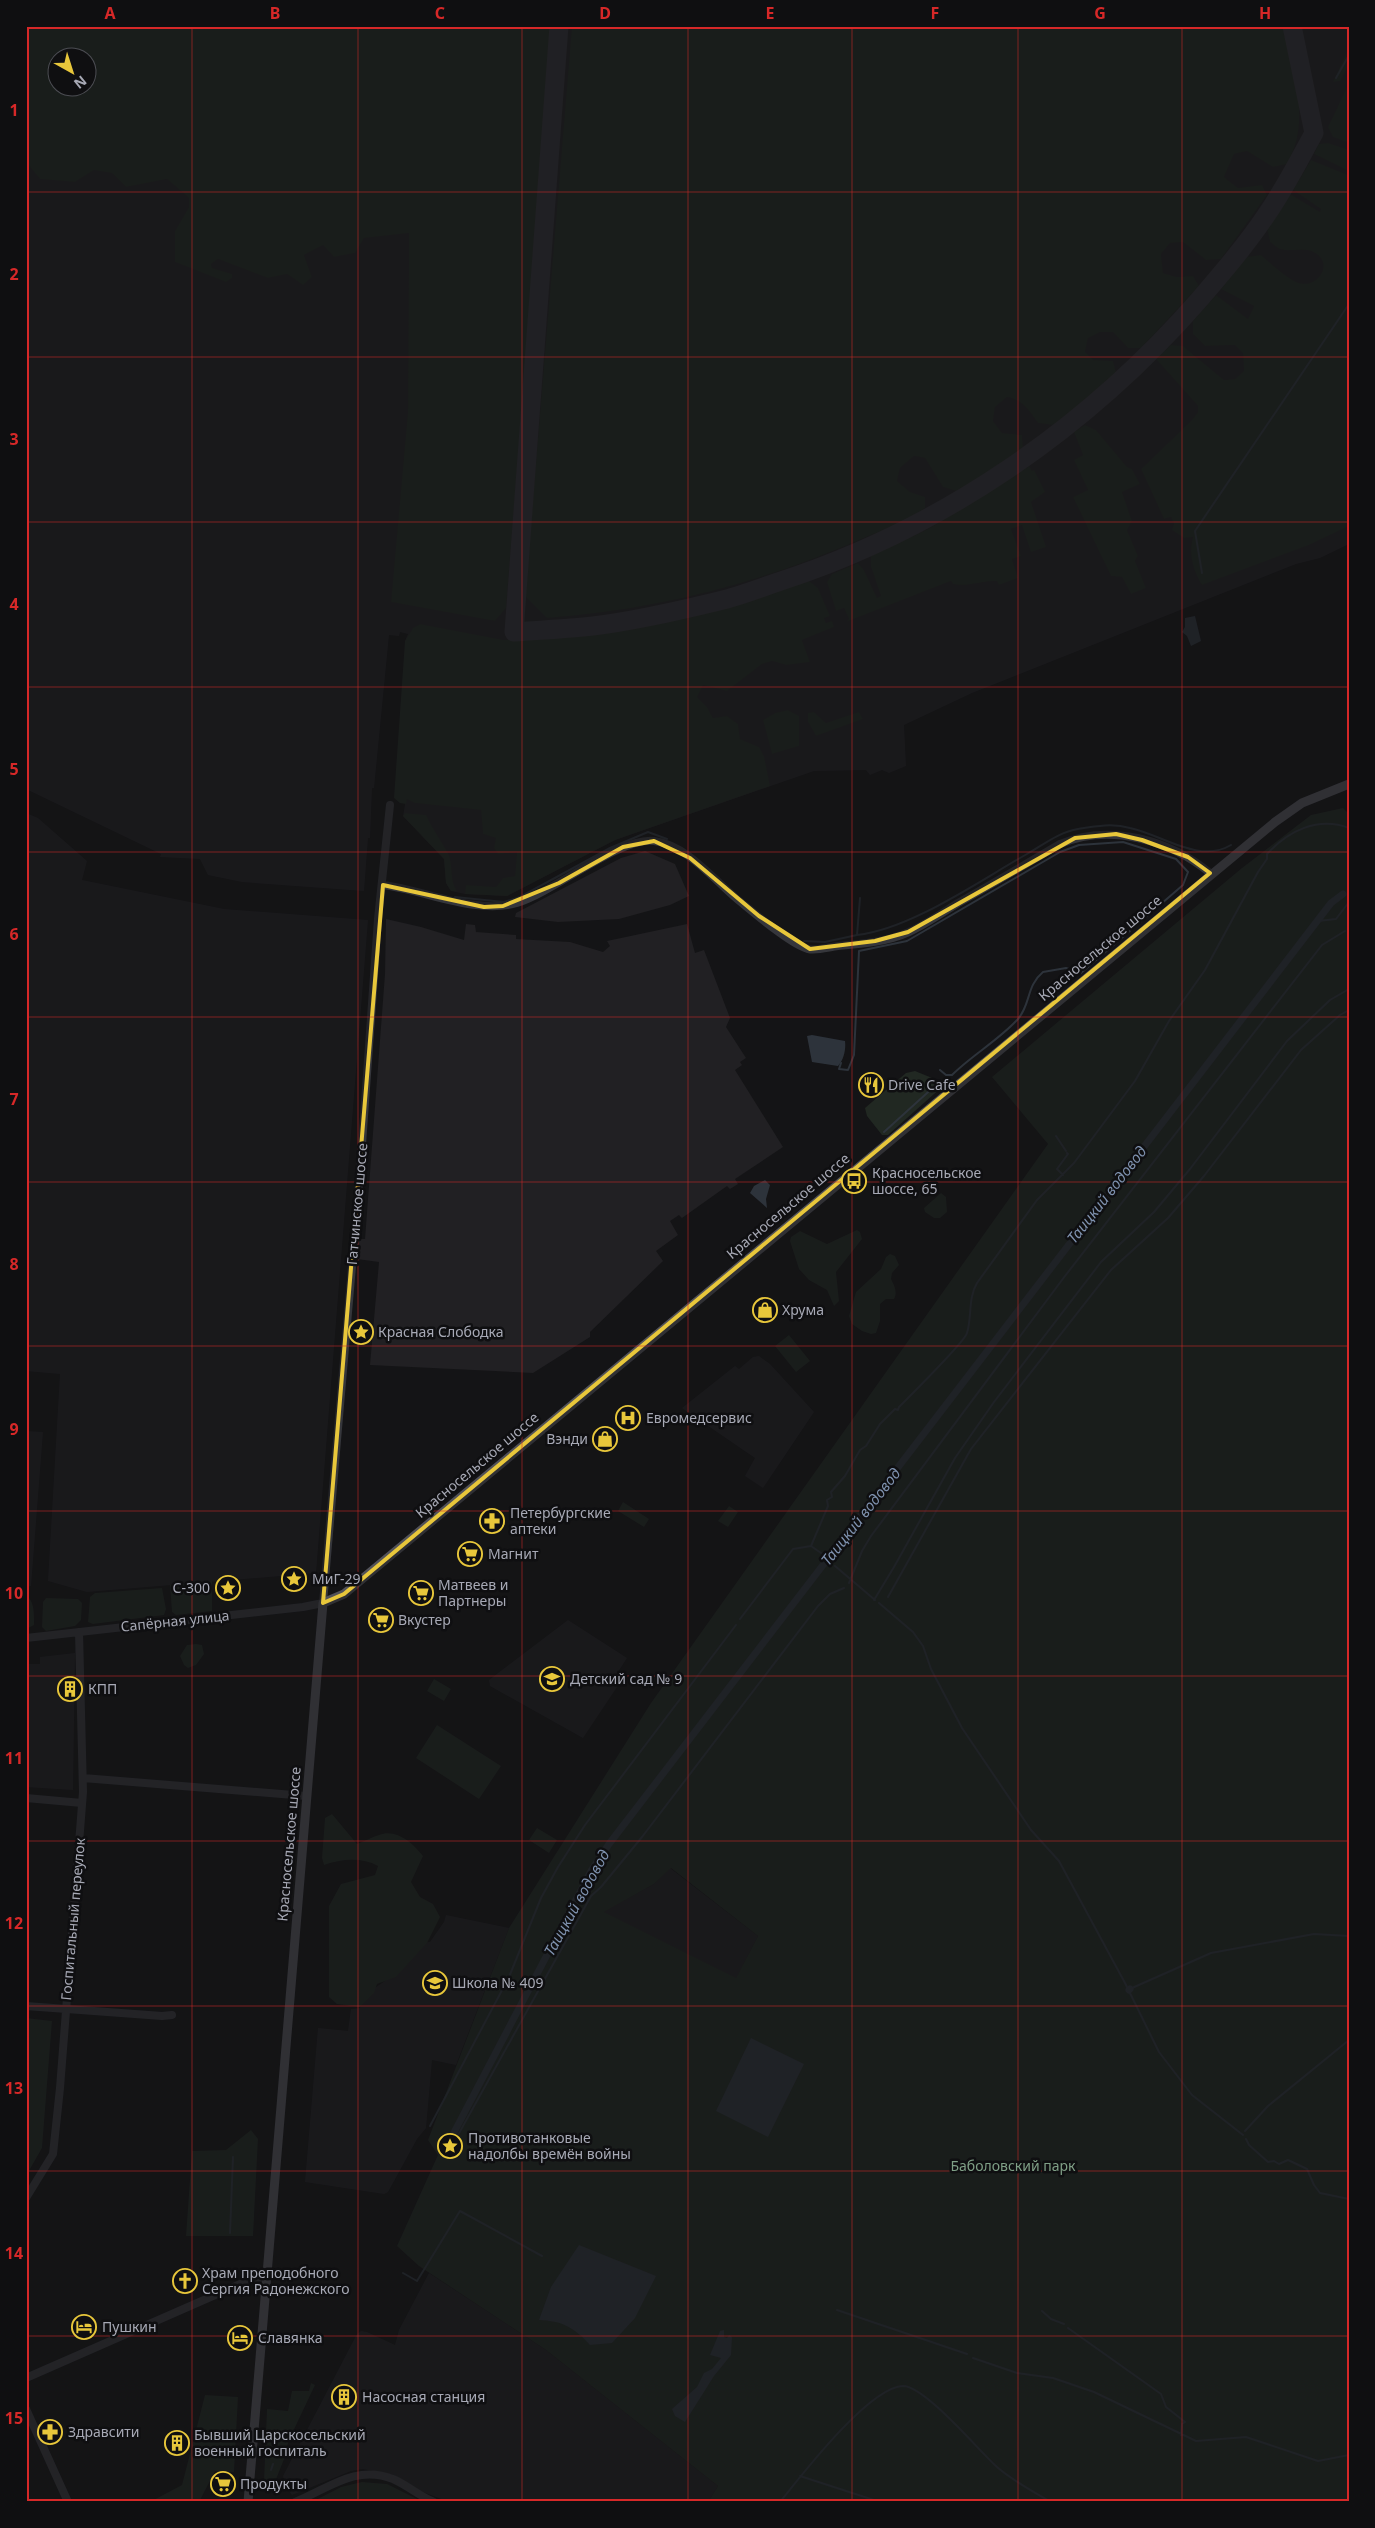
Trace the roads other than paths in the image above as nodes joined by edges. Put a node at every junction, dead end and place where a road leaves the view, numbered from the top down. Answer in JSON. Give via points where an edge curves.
{"nodes":[{"id":1,"x":1349,"y":784,"type":"edge"},
{"id":2,"x":390,"y":805,"type":"dead end"},
{"id":3,"x":1210,"y":874,"type":"junction"},
{"id":4,"x":383,"y":886,"type":"junction"},
{"id":5,"x":323,"y":1603,"type":"junction"},
{"id":6,"x":79,"y":1632,"type":"junction"},
{"id":7,"x":26,"y":1638,"type":"edge"},
{"id":8,"x":83,"y":1778,"type":"junction"},
{"id":9,"x":306,"y":1796,"type":"junction"},
{"id":10,"x":26,"y":1798,"type":"edge"},
{"id":11,"x":82,"y":1803,"type":"junction"},
{"id":12,"x":26,"y":2006,"type":"edge"},
{"id":13,"x":66,"y":2009,"type":"junction"},
{"id":14,"x":172,"y":2015,"type":"dead end"},
{"id":15,"x":26,"y":2198,"type":"edge"},
{"id":16,"x":266,"y":2277,"type":"junction"},
{"id":17,"x":26,"y":2378,"type":"edge"},
{"id":18,"x":26,"y":2409,"type":"edge"},
{"id":19,"x":68,"y":2502,"type":"edge"},
{"id":20,"x":248,"y":2502,"type":"edge"},
{"id":21,"x":294,"y":2502,"type":"edge"},
{"id":22,"x":434,"y":2502,"type":"edge"}],
"edges":[{"from":1,"to":3,"type":"main road","name":"Красносельское шоссе","via":[[1319,794],[1288,812]]},
{"from":2,"to":4,"type":"street","name":"Гатчинское шоссе"},
{"from":3,"to":4,"type":"street","via":[[1188,857],[1142,840],[1116,834],[1075,838],[908,932],[876,941],[810,949],[791,940],[759,916],[690,858],[672,846],[654,841],[623,847],[518,903],[504,906],[484,907]]},
{"from":3,"to":5,"type":"main road","name":"Красносельское шоссе","via":[[344,1594]]},
{"from":4,"to":5,"type":"street","name":"Гатчинское шоссе"},
{"from":5,"to":6,"type":"street","name":"Сапёрная улица"},
{"from":5,"to":9,"type":"main road","name":"Красносельское шоссе"},
{"from":6,"to":7,"type":"street","name":"Сапёрная улица"},
{"from":6,"to":8,"type":"street","name":"Госпитальный переулок"},
{"from":8,"to":9,"type":"street"},
{"from":8,"to":11,"type":"street","name":"Госпитальный переулок"},
{"from":9,"to":16,"type":"main road","name":"Красносельское шоссе"},
{"from":10,"to":11,"type":"street"},
{"from":11,"to":13,"type":"street","name":"Госпитальный переулок"},
{"from":12,"to":13,"type":"street"},
{"from":13,"to":14,"type":"street"},
{"from":13,"to":15,"type":"street","name":"Госпитальный переулок","via":[[53,2154]]},
{"from":16,"to":17,"type":"street","via":[[254,2278]]},
{"from":16,"to":20,"type":"main road","name":"Красносельское шоссе"},
{"from":18,"to":19,"type":"street"},
{"from":21,"to":22,"type":"street","via":[[338,2480],[358,2474],[393,2480]]}]}
